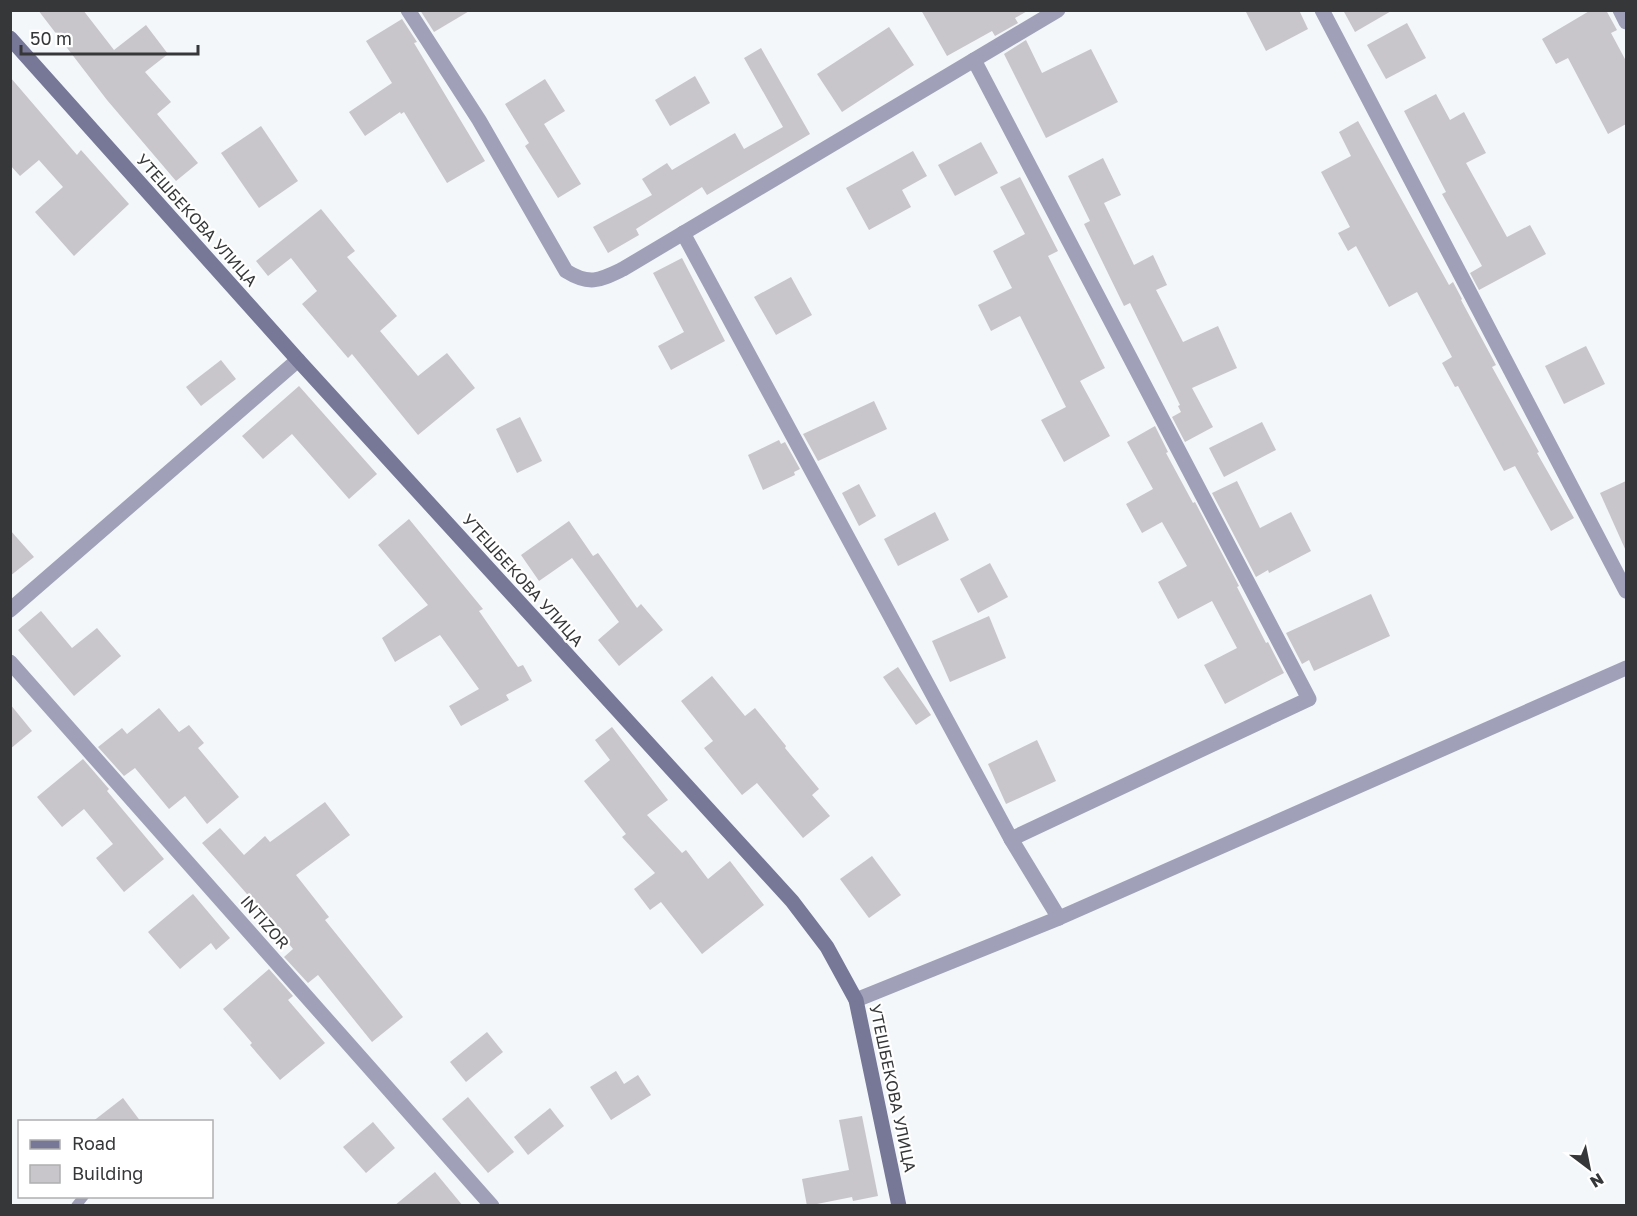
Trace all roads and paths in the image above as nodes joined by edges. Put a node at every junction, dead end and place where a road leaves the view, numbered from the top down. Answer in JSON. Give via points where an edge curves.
{"nodes":[{"id":1,"x":408,"y":10,"type":"edge"},
{"id":2,"x":1058,"y":10,"type":"edge"},
{"id":3,"x":1322,"y":10,"type":"edge"},
{"id":4,"x":1620,"y":10,"type":"edge"},
{"id":5,"x":1626,"y":22,"type":"edge"},
{"id":6,"x":10,"y":38,"type":"edge"},
{"id":7,"x":974,"y":60,"type":"junction"},
{"id":8,"x":682,"y":233,"type":"junction"},
{"id":9,"x":298,"y":360,"type":"junction"},
{"id":10,"x":1626,"y":591,"type":"edge"},
{"id":11,"x":10,"y":610,"type":"edge"},
{"id":12,"x":10,"y":662,"type":"edge"},
{"id":13,"x":1626,"y":668,"type":"edge"},
{"id":14,"x":1011,"y":839,"type":"junction"},
{"id":15,"x":1059,"y":918,"type":"junction"},
{"id":16,"x":856,"y":1000,"type":"junction"},
{"id":17,"x":492,"y":1206,"type":"edge"},
{"id":18,"x":899,"y":1206,"type":"edge"}],
"edges":[{"from":1,"to":8,"type":"street","via":[[479,120],[566,271],[579,279],[600,280]]},
{"from":2,"to":7,"type":"street"},
{"from":3,"to":10,"type":"street"},
{"from":4,"to":5,"type":"street"},
{"from":6,"to":9,"type":"main road","name":"УТЕШБЕКОВА УЛИЦА"},
{"from":7,"to":8,"type":"street"},
{"from":7,"to":14,"type":"street","via":[[1309,699]]},
{"from":8,"to":14,"type":"street"},
{"from":9,"to":11,"type":"street"},
{"from":9,"to":16,"type":"main road","name":"УТЕШБЕКОВА УЛИЦА","via":[[792,901],[827,947]]},
{"from":12,"to":17,"type":"street","name":"INTIZOR"},
{"from":13,"to":15,"type":"street"},
{"from":14,"to":15,"type":"street"},
{"from":15,"to":16,"type":"street"},
{"from":16,"to":18,"type":"main road","name":"УТЕШБЕКОВА УЛИЦА"}]}
